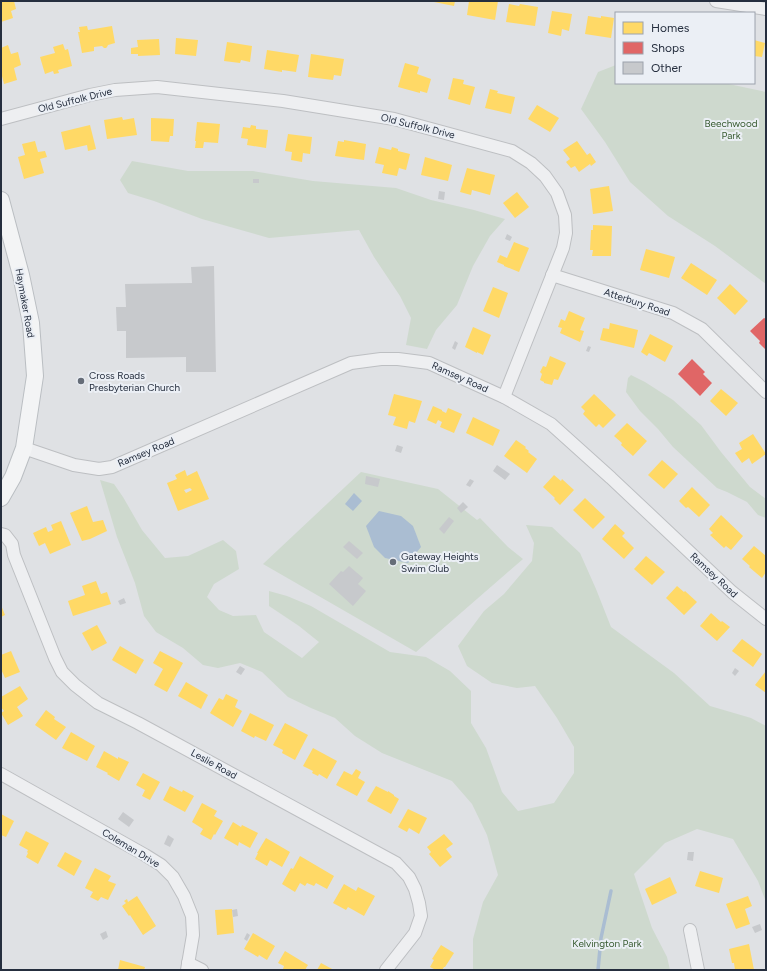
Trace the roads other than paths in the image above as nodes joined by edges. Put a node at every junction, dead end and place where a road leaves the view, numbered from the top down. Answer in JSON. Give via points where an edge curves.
{"nodes":[{"id":1,"x":716,"y":1,"type":"edge"},
{"id":2,"x":762,"y":6,"type":"edge"},
{"id":3,"x":1,"y":119,"type":"edge"},
{"id":4,"x":1,"y":200,"type":"edge"},
{"id":5,"x":552,"y":275,"type":"junction"},
{"id":6,"x":766,"y":392,"type":"edge"},
{"id":7,"x":504,"y":397,"type":"junction"},
{"id":8,"x":24,"y":448,"type":"junction"},
{"id":9,"x":1,"y":498,"type":"edge"},
{"id":10,"x":1,"y":534,"type":"edge"},
{"id":11,"x":766,"y":619,"type":"edge"},
{"id":12,"x":1,"y":774,"type":"edge"},
{"id":13,"x":690,"y":930,"type":"dead end"},
{"id":14,"x":188,"y":966,"type":"edge"},
{"id":15,"x":202,"y":970,"type":"edge"},
{"id":16,"x":386,"y":970,"type":"edge"},
{"id":17,"x":698,"y":970,"type":"edge"}],
"edges":[{"from":1,"to":2,"type":"street"},
{"from":3,"to":5,"type":"street","name":"Old Suffolk Drive","via":[[90,95],[115,90],[157,87],[394,119],[512,151],[545,176],[557,193],[565,215],[566,233],[563,248]]},
{"from":4,"to":8,"type":"main road","name":"Haymaker Road","via":[[22,276],[31,323],[35,376]]},
{"from":5,"to":6,"type":"street","name":"Atterbury Road","via":[[673,313],[702,330]]},
{"from":5,"to":7,"type":"street","name":"Old Suffolk Drive"},
{"from":7,"to":8,"type":"street","name":"Ramsey Road","via":[[429,363],[381,359],[351,363],[112,467],[99,469],[74,465]]},
{"from":7,"to":11,"type":"street","name":"Ramsey Road","via":[[551,424],[732,592]]},
{"from":8,"to":9,"type":"main road","name":"Haymaker Road","via":[[13,477]]},
{"from":10,"to":16,"type":"street","name":"Leslie Road","via":[[5,534],[12,544],[54,658],[62,672],[75,685],[98,703],[138,722],[396,863],[409,877],[415,889],[421,916],[415,932]]},
{"from":12,"to":14,"type":"street","name":"Coleman Drive","via":[[145,855],[165,869],[184,896],[192,916],[193,935]]},
{"from":13,"to":17,"type":"street"},
{"from":14,"to":15,"type":"street"}]}
